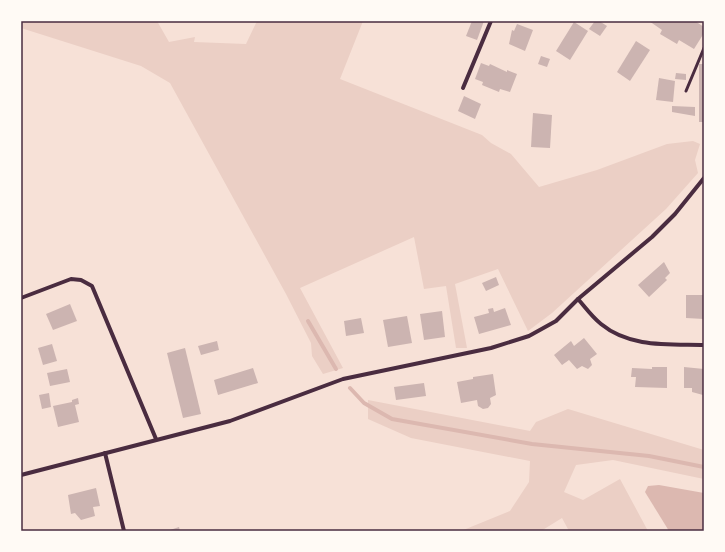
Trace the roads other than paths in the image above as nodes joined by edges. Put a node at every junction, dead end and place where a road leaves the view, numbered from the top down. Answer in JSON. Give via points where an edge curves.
{"nodes":[{"id":1,"x":491,"y":21,"type":"edge"},
{"id":2,"x":704,"y":48,"type":"edge"},
{"id":3,"x":463,"y":88,"type":"dead end"},
{"id":4,"x":686,"y":91,"type":"dead end"},
{"id":5,"x":704,"y":178,"type":"edge"},
{"id":6,"x":21,"y":298,"type":"edge"},
{"id":7,"x":578,"y":299,"type":"junction"},
{"id":8,"x":704,"y":345,"type":"edge"},
{"id":9,"x":156,"y":439,"type":"junction"},
{"id":10,"x":105,"y":453,"type":"junction"},
{"id":11,"x":21,"y":475,"type":"edge"},
{"id":12,"x":124,"y":531,"type":"edge"}],
"edges":[{"from":1,"to":3,"type":"street"},
{"from":2,"to":4,"type":"lane"},
{"from":5,"to":7,"type":"street","via":[[675,214],[652,237]]},
{"from":6,"to":9,"type":"street","via":[[71,279],[81,280],[92,286]]},
{"from":7,"to":8,"type":"street","via":[[601,324],[617,335],[650,344]]},
{"from":7,"to":9,"type":"street","via":[[556,321],[529,336],[492,348],[343,379],[230,421]]},
{"from":9,"to":10,"type":"street"},
{"from":10,"to":11,"type":"street"},
{"from":10,"to":12,"type":"street"}]}
